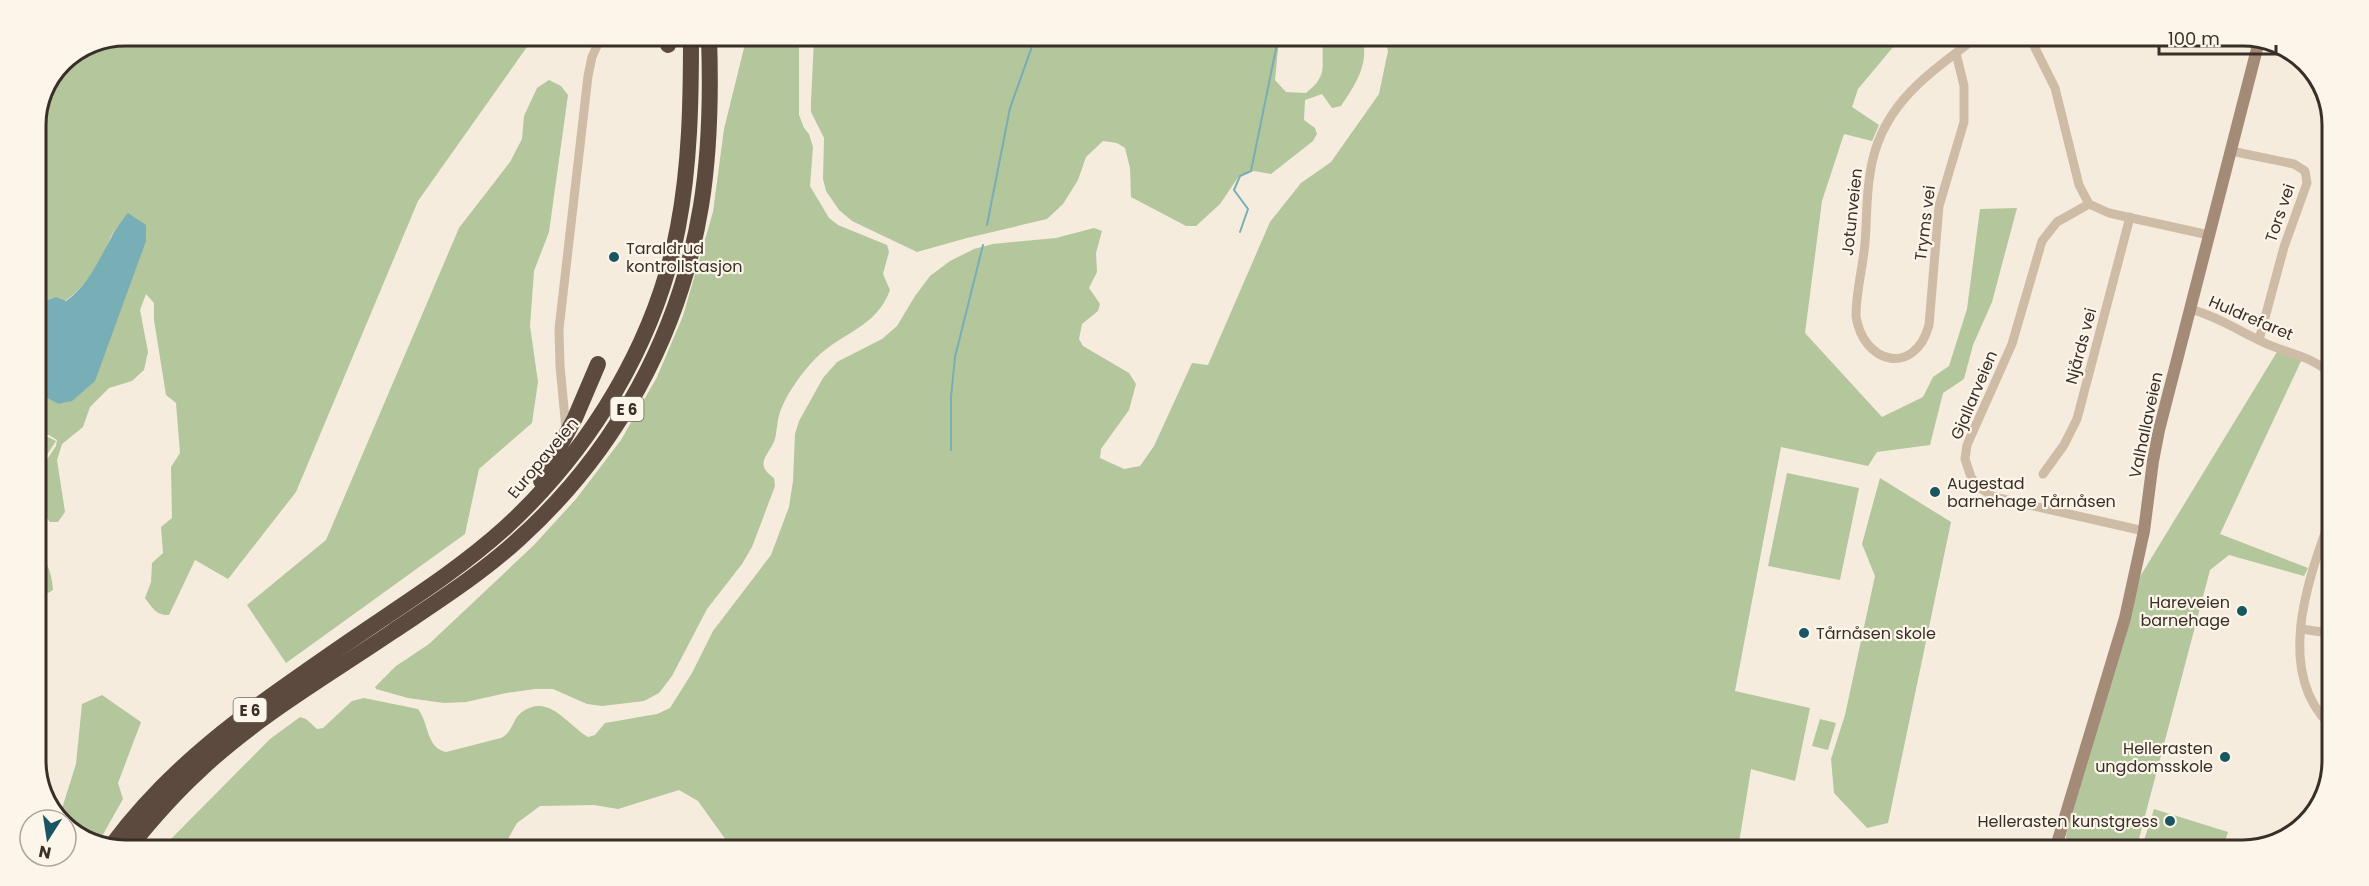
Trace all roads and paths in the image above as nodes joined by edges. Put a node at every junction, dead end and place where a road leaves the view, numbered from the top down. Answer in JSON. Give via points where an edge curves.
{"nodes":[{"id":1,"x":597,"y":46,"type":"edge"},
{"id":2,"x":691,"y":46,"type":"edge"},
{"id":3,"x":710,"y":46,"type":"edge"},
{"id":4,"x":1965,"y":46,"type":"edge"},
{"id":5,"x":2034,"y":46,"type":"edge"},
{"id":6,"x":2257,"y":48,"type":"edge"},
{"id":7,"x":1956,"y":53,"type":"junction"},
{"id":8,"x":2232,"y":150,"type":"junction"},
{"id":9,"x":2089,"y":204,"type":"junction"},
{"id":10,"x":2130,"y":218,"type":"junction"},
{"id":11,"x":2209,"y":235,"type":"junction"},
{"id":12,"x":2190,"y":309,"type":"junction"},
{"id":13,"x":2259,"y":340,"type":"junction"},
{"id":14,"x":1874,"y":350,"type":"joint"},
{"id":15,"x":598,"y":364,"type":"dead end"},
{"id":16,"x":2322,"y":367,"type":"edge"},
{"id":17,"x":567,"y":435,"type":"junction"},
{"id":18,"x":2043,"y":474,"type":"dead end"},
{"id":19,"x":526,"y":508,"type":"junction"},
{"id":20,"x":2144,"y":531,"type":"junction"},
{"id":21,"x":2322,"y":542,"type":"edge"},
{"id":22,"x":2301,"y":629,"type":"junction"},
{"id":23,"x":2322,"y":632,"type":"edge"},
{"id":24,"x":2322,"y":716,"type":"edge"},
{"id":25,"x":117,"y":839,"type":"edge"},
{"id":26,"x":135,"y":840,"type":"edge"},
{"id":27,"x":2058,"y":840,"type":"edge"}],
"edges":[{"from":1,"to":17,"type":"street","via":[[588,76],[559,329]]},
{"from":2,"to":19,"type":"highway","name":"Europaveien","number":"E 6","via":[[686,172],[678,229],[655,309],[629,368],[601,416]]},
{"from":3,"to":26,"type":"highway","number":"E 6","via":[[705,175],[689,261],[662,341],[612,433],[558,501],[510,547],[222,751],[179,790]]},
{"from":4,"to":7,"type":"street","name":"Jotunveien"},
{"from":5,"to":9,"type":"street","via":[[2055,88],[2079,185]]},
{"from":6,"to":8,"type":"street","name":"Valhallaveien"},
{"from":7,"to":14,"type":"street","name":"Jotunveien","via":[[1905,97],[1891,115],[1875,150],[1856,310],[1860,330]]},
{"from":7,"to":14,"type":"street","name":"Tryms vei","via":[[1964,86],[1965,122],[1939,206],[1929,324],[1923,340],[1905,358],[1888,358]]},
{"from":8,"to":11,"type":"street","name":"Valhallaveien"},
{"from":8,"to":13,"type":"street","name":"Tors vei","via":[[2294,164],[2307,177]]},
{"from":9,"to":10,"type":"street"},
{"from":9,"to":20,"type":"street","name":"Gjallarveien","via":[[2057,222],[2042,241],[2015,335],[1968,442],[1965,459],[1974,482],[1994,496]]},
{"from":10,"to":11,"type":"street"},
{"from":10,"to":18,"type":"street","name":"Njårds vei","via":[[2077,419]]},
{"from":11,"to":12,"type":"street","name":"Valhallaveien"},
{"from":12,"to":13,"type":"street","name":"Huldrefaret"},
{"from":12,"to":20,"type":"street","name":"Valhallaveien","via":[[2154,452]]},
{"from":13,"to":16,"type":"street","name":"Huldrefaret","via":[[2306,357]]},
{"from":15,"to":17,"type":"highway","number":"E 6"},
{"from":17,"to":19,"type":"highway","number":"E 6"},
{"from":19,"to":25,"type":"highway","name":"Europaveien","number":"E 6","via":[[469,557],[256,706],[192,757]]},
{"from":20,"to":27,"type":"street","name":"Valhallaveien","via":[[2120,636]]},
{"from":21,"to":22,"type":"street","via":[[2308,582]]},
{"from":22,"to":23,"type":"street"},
{"from":22,"to":24,"type":"street","via":[[2304,682]]}]}
